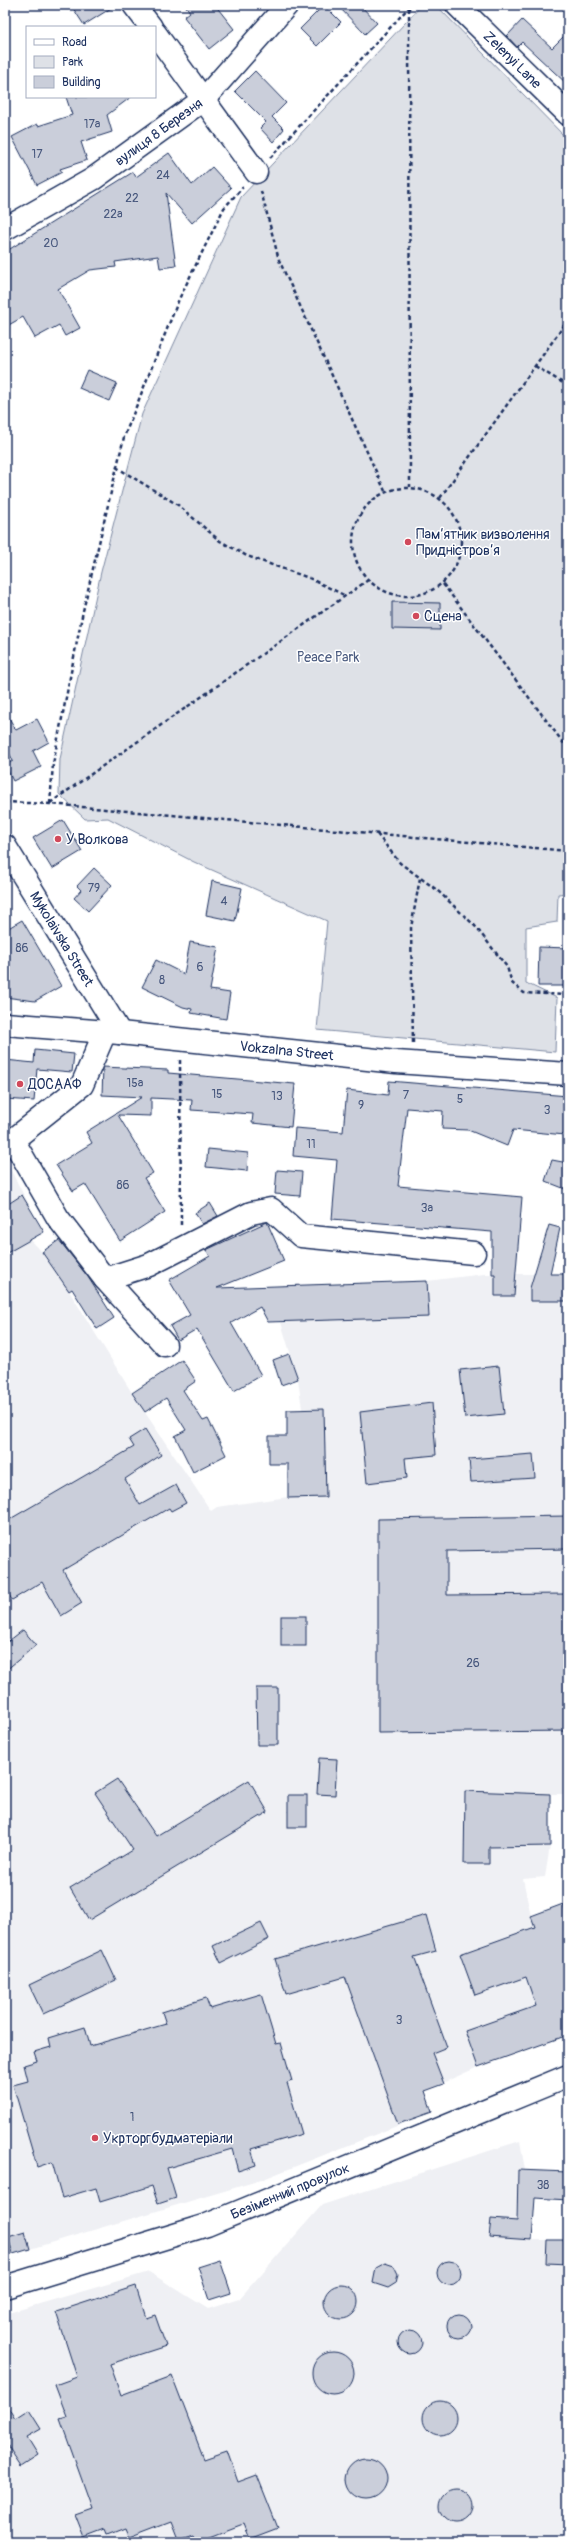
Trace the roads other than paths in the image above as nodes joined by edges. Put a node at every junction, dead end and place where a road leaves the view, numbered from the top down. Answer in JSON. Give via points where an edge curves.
{"nodes":[{"id":1,"x":134,"y":5,"type":"edge"},
{"id":2,"x":287,"y":5,"type":"edge"},
{"id":3,"x":457,"y":5,"type":"edge"},
{"id":4,"x":150,"y":26,"type":"edge"},
{"id":5,"x":156,"y":34,"type":"edge"},
{"id":6,"x":204,"y":99,"type":"junction"},
{"id":7,"x":568,"y":114,"type":"edge"},
{"id":8,"x":256,"y":172,"type":"road end"},
{"id":9,"x":5,"y":229,"type":"edge"},
{"id":10,"x":5,"y":846,"type":"edge"},
{"id":11,"x":5,"y":1024,"type":"edge"},
{"id":12,"x":112,"y":1032,"type":"junction"},
{"id":13,"x":568,"y":1074,"type":"edge"},
{"id":14,"x":474,"y":1254,"type":"dead end"},
{"id":15,"x":105,"y":1279,"type":"junction"},
{"id":16,"x":165,"y":1345,"type":"dead end"},
{"id":17,"x":568,"y":2076,"type":"edge"},
{"id":18,"x":5,"y":2287,"type":"edge"}],
"edges":[{"from":1,"to":4,"type":"street"},
{"from":2,"to":6,"type":"street","name":"вулиця 8 Березня"},
{"from":3,"to":7,"type":"street","name":"Zelenyi Lane"},
{"from":5,"to":6,"type":"street"},
{"from":6,"to":8,"type":"street"},
{"from":6,"to":9,"type":"street","name":"вулиця 8 Березня","via":[[93,178]]},
{"from":10,"to":12,"type":"street","name":"Mykolaivska Street"},
{"from":11,"to":12,"type":"street","name":"Vokzalna Street"},
{"from":12,"to":13,"type":"street","name":"Vokzalna Street","via":[[396,1062]]},
{"from":12,"to":15,"type":"street","via":[[82,1085],[13,1140],[58,1218]]},
{"from":14,"to":15,"type":"street","via":[[301,1236],[271,1209],[251,1212],[149,1265]]},
{"from":15,"to":16,"type":"street"},
{"from":17,"to":18,"type":"street","name":"Безіменний провулок","via":[[207,2225]]}]}
